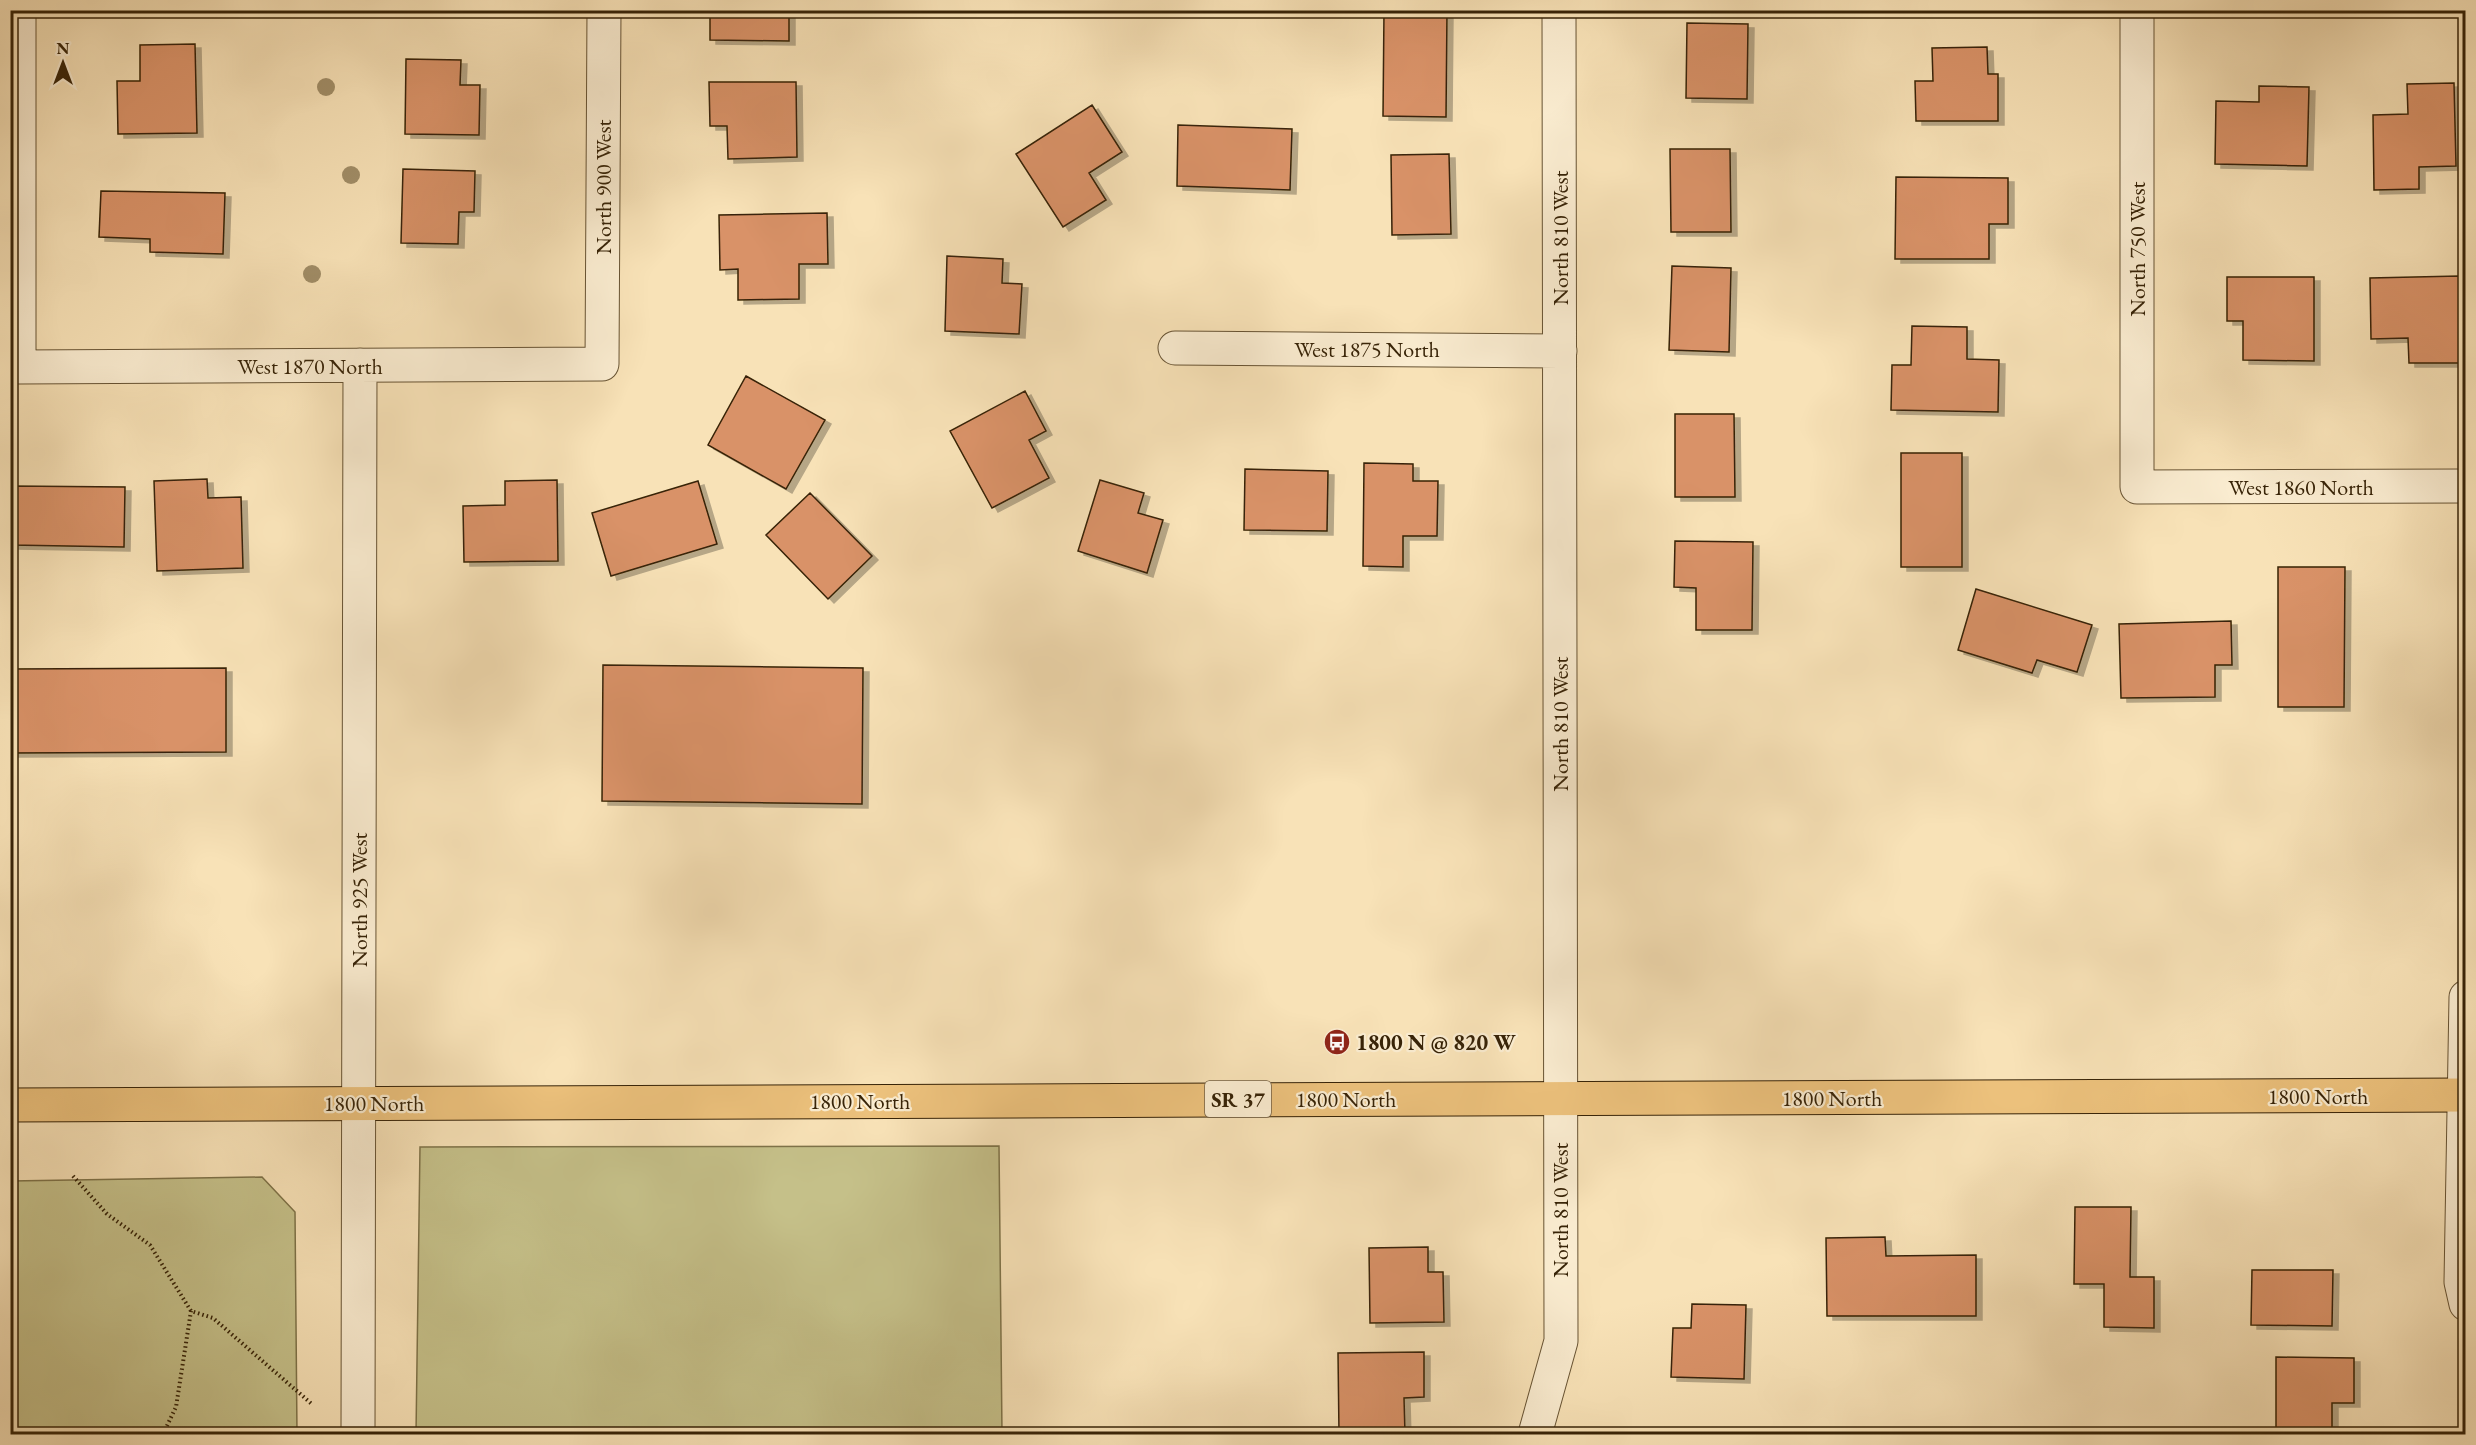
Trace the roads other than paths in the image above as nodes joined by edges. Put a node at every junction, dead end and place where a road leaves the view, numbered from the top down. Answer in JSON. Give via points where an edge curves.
{"nodes":[{"id":1,"x":19,"y":10,"type":"edge"},
{"id":2,"x":604,"y":10,"type":"edge"},
{"id":3,"x":1559,"y":10,"type":"edge"},
{"id":4,"x":2137,"y":10,"type":"edge"},
{"id":5,"x":1174,"y":348,"type":"dead end"},
{"id":6,"x":1560,"y":351,"type":"junction"},
{"id":7,"x":602,"y":364,"type":"joint"},
{"id":8,"x":360,"y":365,"type":"junction"},
{"id":9,"x":2466,"y":486,"type":"edge"},
{"id":10,"x":2137,"y":487,"type":"joint"},
{"id":11,"x":2466,"y":997,"type":"edge"},
{"id":12,"x":2465,"y":1095,"type":"edge"},
{"id":13,"x":1560,"y":1098,"type":"junction"},
{"id":14,"x":359,"y":1103,"type":"junction"},
{"id":15,"x":10,"y":1105,"type":"edge"},
{"id":16,"x":2466,"y":1304,"type":"edge"},
{"id":17,"x":358,"y":1434,"type":"edge"},
{"id":18,"x":1535,"y":1434,"type":"edge"}],
"edges":[{"from":1,"to":8,"type":"street","name":"West 1870 North","via":[[19,367]]},
{"from":2,"to":7,"type":"street","name":"North 900 West"},
{"from":3,"to":6,"type":"street","name":"North 810 West"},
{"from":4,"to":10,"type":"street","name":"North 750 West"},
{"from":5,"to":6,"type":"street","name":"West 1875 North"},
{"from":6,"to":13,"type":"street","name":"North 810 West"},
{"from":7,"to":8,"type":"street","name":"West 1870 North"},
{"from":8,"to":14,"type":"street","name":"North 925 West"},
{"from":9,"to":10,"type":"street","name":"West 1860 North"},
{"from":11,"to":12,"type":"street"},
{"from":12,"to":13,"type":"main road","name":"1800 North","number":"SR 37"},
{"from":12,"to":16,"type":"street","via":[[2461,1282]]},
{"from":13,"to":14,"type":"main road","name":"1800 North","number":"SR 37"},
{"from":13,"to":18,"type":"street","name":"North 810 West","via":[[1561,1341]]},
{"from":14,"to":15,"type":"main road","name":"1800 North","number":"SR 37"},
{"from":14,"to":17,"type":"street","name":"North 925 West"}]}
